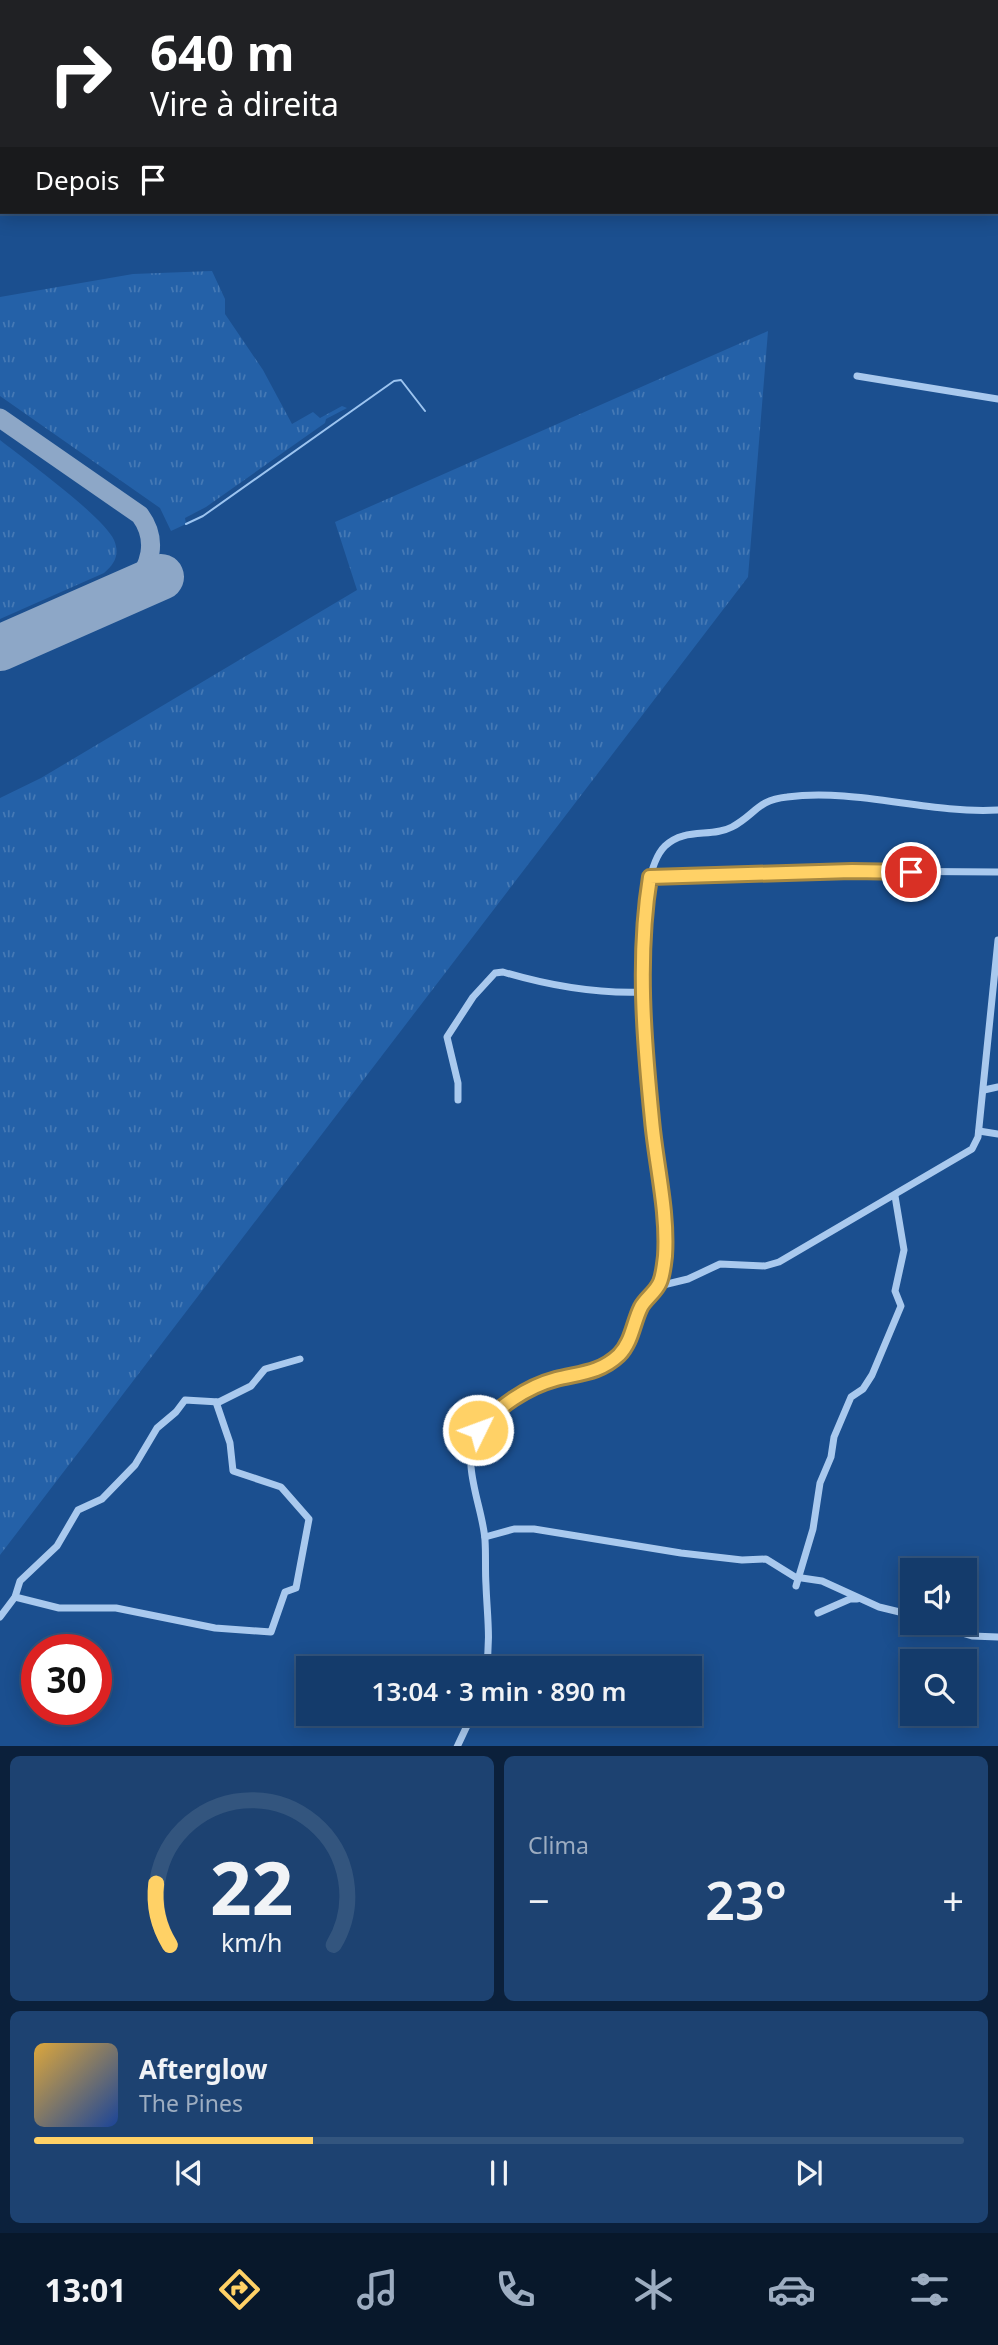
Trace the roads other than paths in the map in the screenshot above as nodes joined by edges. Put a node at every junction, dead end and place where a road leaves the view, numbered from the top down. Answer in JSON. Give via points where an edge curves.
{"nodes":[{"id":1,"x":858,"y":376,"type":"dead end"},
{"id":2,"x":998,"y":399,"type":"edge"},
{"id":3,"x":998,"y":810,"type":"edge"},
{"id":4,"x":998,"y":872,"type":"edge"},
{"id":5,"x":650,"y":877,"type":"junction"},
{"id":6,"x":998,"y":940,"type":"edge"},
{"id":7,"x":644,"y":992,"type":"junction"},
{"id":8,"x":998,"y":1087,"type":"edge"},
{"id":9,"x":984,"y":1090,"type":"junction"},
{"id":10,"x":458,"y":1100,"type":"dead end"},
{"id":11,"x":979,"y":1132,"type":"junction"},
{"id":12,"x":998,"y":1134,"type":"edge"},
{"id":13,"x":895,"y":1196,"type":"junction"},
{"id":14,"x":659,"y":1286,"type":"junction"},
{"id":15,"x":300,"y":1359,"type":"dead end"},
{"id":16,"x":216,"y":1402,"type":"junction"},
{"id":17,"x":485,"y":1537,"type":"junction"},
{"id":18,"x":798,"y":1583,"type":"junction"},
{"id":19,"x":15,"y":1597,"type":"junction"},
{"id":20,"x":861,"y":1600,"type":"junction"},
{"id":21,"x":900,"y":1611,"type":"edge"},
{"id":22,"x":818,"y":1613,"type":"dead end"},
{"id":23,"x":0,"y":1617,"type":"edge"},
{"id":24,"x":969,"y":1635,"type":"edge"},
{"id":25,"x":998,"y":1637,"type":"edge"},
{"id":26,"x":487,"y":1656,"type":"edge"},
{"id":27,"x":467,"y":1726,"type":"edge"},
{"id":28,"x":457,"y":1746,"type":"edge"}],
"edges":[{"from":1,"to":2,"type":"street"},
{"from":3,"to":5,"type":"street","via":[[790,796],[754,808],[733,827],[672,840],[663,848]]},
{"from":4,"to":5,"type":"street"},
{"from":5,"to":7,"type":"street"},
{"from":6,"to":9,"type":"street"},
{"from":7,"to":10,"type":"street","via":[[556,987],[495,973],[447,1038]]},
{"from":7,"to":14,"type":"street","via":[[652,1121],[663,1199],[665,1256]]},
{"from":8,"to":9,"type":"street"},
{"from":9,"to":11,"type":"street"},
{"from":11,"to":12,"type":"street"},
{"from":11,"to":13,"type":"street","via":[[964,1156]]},
{"from":13,"to":14,"type":"street","via":[[779,1262],[765,1266],[720,1264]]},
{"from":13,"to":18,"type":"street","via":[[904,1250],[895,1291],[901,1306],[872,1375],[851,1397],[834,1437]]},
{"from":14,"to":17,"type":"street","via":[[640,1309],[620,1354],[604,1367],[524,1392],[478,1430],[472,1452]]},
{"from":15,"to":16,"type":"street","via":[[265,1369],[251,1386]]},
{"from":16,"to":19,"type":"street","via":[[185,1400],[158,1426],[135,1465],[102,1499],[78,1510],[57,1546],[20,1581]]},
{"from":16,"to":19,"type":"street","via":[[230,1443],[233,1471],[282,1487],[309,1519],[296,1588],[285,1592],[271,1632],[215,1628],[117,1608],[59,1608]]},
{"from":17,"to":18,"type":"street","via":[[534,1529],[681,1553],[766,1559]]},
{"from":17,"to":26,"type":"street","via":[[490,1618]]},
{"from":18,"to":20,"type":"street","via":[[822,1581]]},
{"from":19,"to":23,"type":"street"},
{"from":20,"to":21,"type":"street"},
{"from":20,"to":22,"type":"street","via":[[850,1599]]},
{"from":24,"to":25,"type":"street"},
{"from":27,"to":28,"type":"street"}]}
